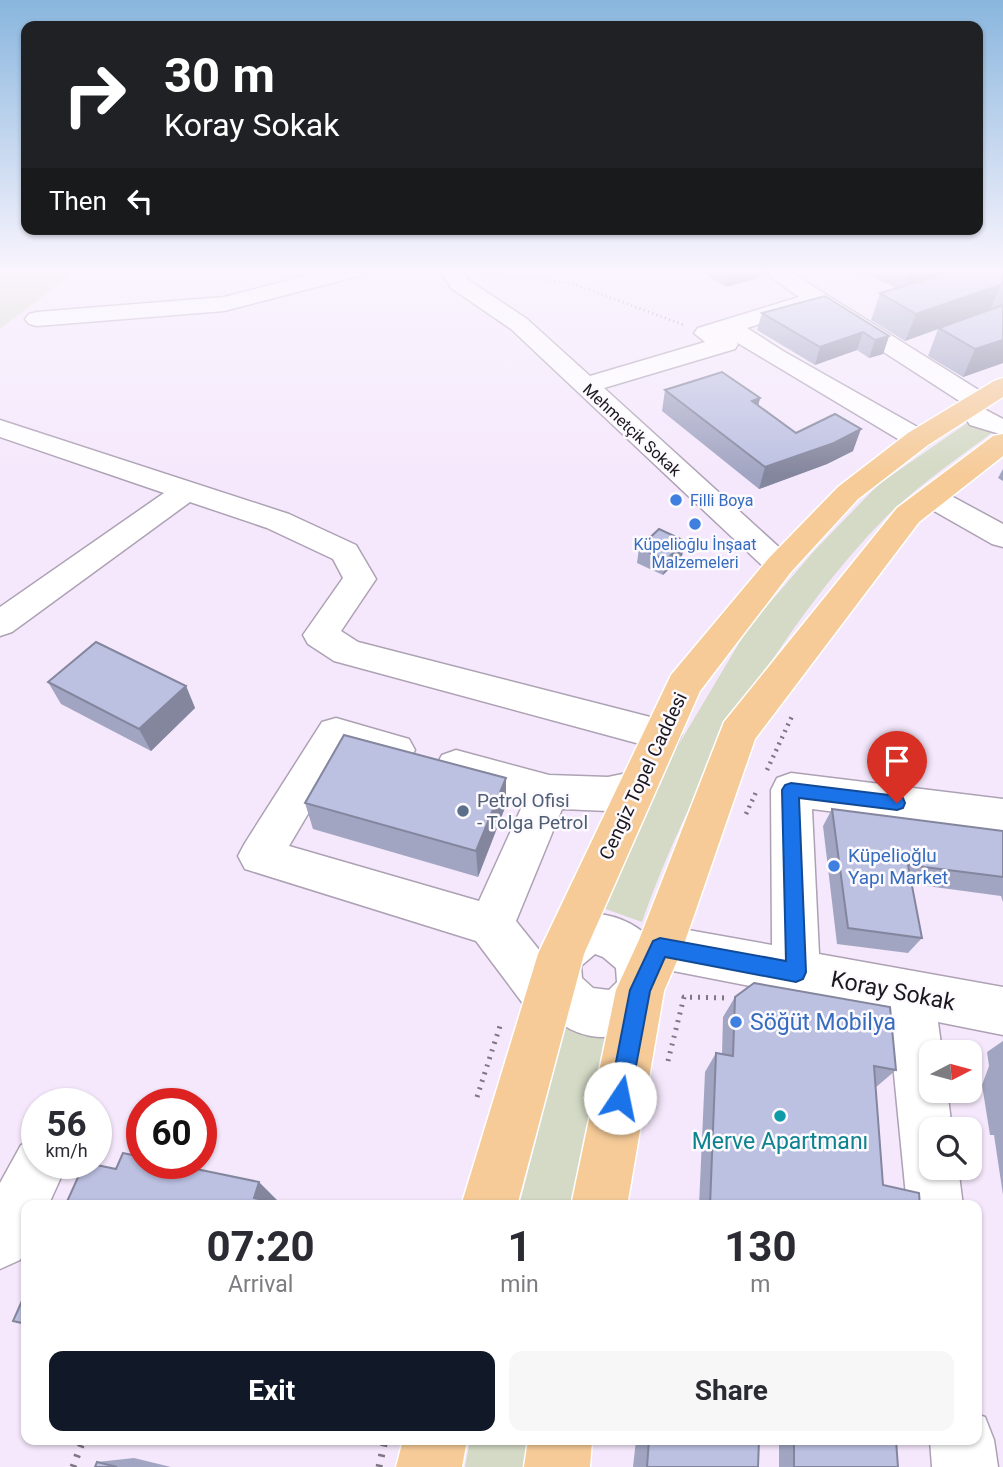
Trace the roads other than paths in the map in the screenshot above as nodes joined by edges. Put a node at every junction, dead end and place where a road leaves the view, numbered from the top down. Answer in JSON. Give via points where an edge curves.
{"nodes":[{"id":1,"x":534,"y":338,"type":"edge"},
{"id":2,"x":723,"y":338,"type":"edge"},
{"id":3,"x":738,"y":338,"type":"edge"},
{"id":4,"x":881,"y":338,"type":"edge"},
{"id":5,"x":928,"y":345,"type":"dead end"},
{"id":6,"x":904,"y":353,"type":"junction"},
{"id":7,"x":584,"y":386,"type":"junction"},
{"id":8,"x":994,"y":396,"type":"edge"},
{"id":9,"x":1003,"y":427,"type":"edge"},
{"id":10,"x":0,"y":428,"type":"edge"},
{"id":11,"x":919,"y":439,"type":"junction"},
{"id":12,"x":1003,"y":442,"type":"edge"},
{"id":13,"x":187,"y":490,"type":"junction"},
{"id":14,"x":931,"y":497,"type":"junction"},
{"id":15,"x":1003,"y":537,"type":"edge"},
{"id":16,"x":780,"y":565,"type":"junction"},
{"id":17,"x":0,"y":624,"type":"edge"},
{"id":18,"x":662,"y":735,"type":"junction"},
{"id":19,"x":637,"y":788,"type":"junction"},
{"id":20,"x":549,"y":792,"type":"junction"},
{"id":21,"x":1003,"y":816,"type":"edge"},
{"id":22,"x":491,"y":925,"type":"junction"},
{"id":23,"x":660,"y":947,"type":"junction"},
{"id":24,"x":796,"y":972,"type":"junction"},
{"id":25,"x":554,"y":975,"type":"junction"},
{"id":26,"x":640,"y":990,"type":"junction"},
{"id":27,"x":910,"y":995,"type":"junction"},
{"id":28,"x":1003,"y":1011,"type":"edge"},
{"id":29,"x":32,"y":1179,"type":"edge"},
{"id":30,"x":21,"y":1200,"type":"edge"},
{"id":31,"x":21,"y":1200,"type":"edge"},
{"id":32,"x":491,"y":1200,"type":"edge"},
{"id":33,"x":600,"y":1200,"type":"edge"},
{"id":34,"x":934,"y":1200,"type":"edge"},
{"id":35,"x":0,"y":1240,"type":"edge"},
{"id":36,"x":434,"y":1445,"type":"edge"},
{"id":37,"x":559,"y":1445,"type":"edge"},
{"id":38,"x":963,"y":1445,"type":"edge"},
{"id":39,"x":429,"y":1467,"type":"edge"},
{"id":40,"x":557,"y":1467,"type":"edge"},
{"id":41,"x":965,"y":1467,"type":"edge"}],
"edges":[{"from":1,"to":7,"type":"street","name":"Mehmetçik Sokak"},
{"from":2,"to":7,"type":"street","via":[[726,344]]},
{"from":3,"to":11,"type":"street"},
{"from":4,"to":6,"type":"street"},
{"from":5,"to":6,"type":"street"},
{"from":6,"to":8,"type":"street"},
{"from":7,"to":16,"type":"street","name":"Mehmetçik Sokak"},
{"from":8,"to":9,"type":"street","via":[[971,407],[975,416]]},
{"from":8,"to":11,"type":"main road","name":"Cengiz Topel Caddesi"},
{"from":10,"to":13,"type":"street"},
{"from":11,"to":16,"type":"main road","name":"Cengiz Topel Caddesi","via":[[848,493]]},
{"from":12,"to":14,"type":"main road"},
{"from":13,"to":17,"type":"street"},
{"from":13,"to":18,"type":"street","via":[[278,521],[345,552],[360,579],[320,635],[346,652]]},
{"from":14,"to":15,"type":"street"},
{"from":14,"to":23,"type":"main road","via":[[908,515],[738,733]]},
{"from":16,"to":18,"type":"main road","name":"Cengiz Topel Caddesi","via":[[684,685]]},
{"from":18,"to":19,"type":"main road","name":"Cengiz Topel Caddesi"},
{"from":19,"to":20,"type":"street","via":[[608,794]]},
{"from":19,"to":25,"type":"main road","name":"Cengiz Topel Caddesi"},
{"from":20,"to":22,"type":"street"},
{"from":20,"to":22,"type":"street","via":[[336,733],[260,856]]},
{"from":21,"to":24,"type":"street","via":[[791,790]]},
{"from":22,"to":25,"type":"street"},
{"from":23,"to":24,"type":"street","name":"Koray Sokak"},
{"from":23,"to":26,"type":"main road"},
{"from":24,"to":27,"type":"street","name":"Koray Sokak"},
{"from":25,"to":26,"type":"street","via":[[569,943],[594,933],[615,937],[632,950],[643,976]]},
{"from":25,"to":32,"type":"main road","name":"Cengiz Topel Caddesi"},
{"from":26,"to":33,"type":"main road"},
{"from":27,"to":28,"type":"street","name":"Koray Sokak"},
{"from":27,"to":34,"type":"street"},
{"from":29,"to":31,"type":"street"},
{"from":30,"to":35,"type":"street"},
{"from":36,"to":39,"type":"main road"},
{"from":37,"to":40,"type":"main road"},
{"from":38,"to":41,"type":"street"}]}
